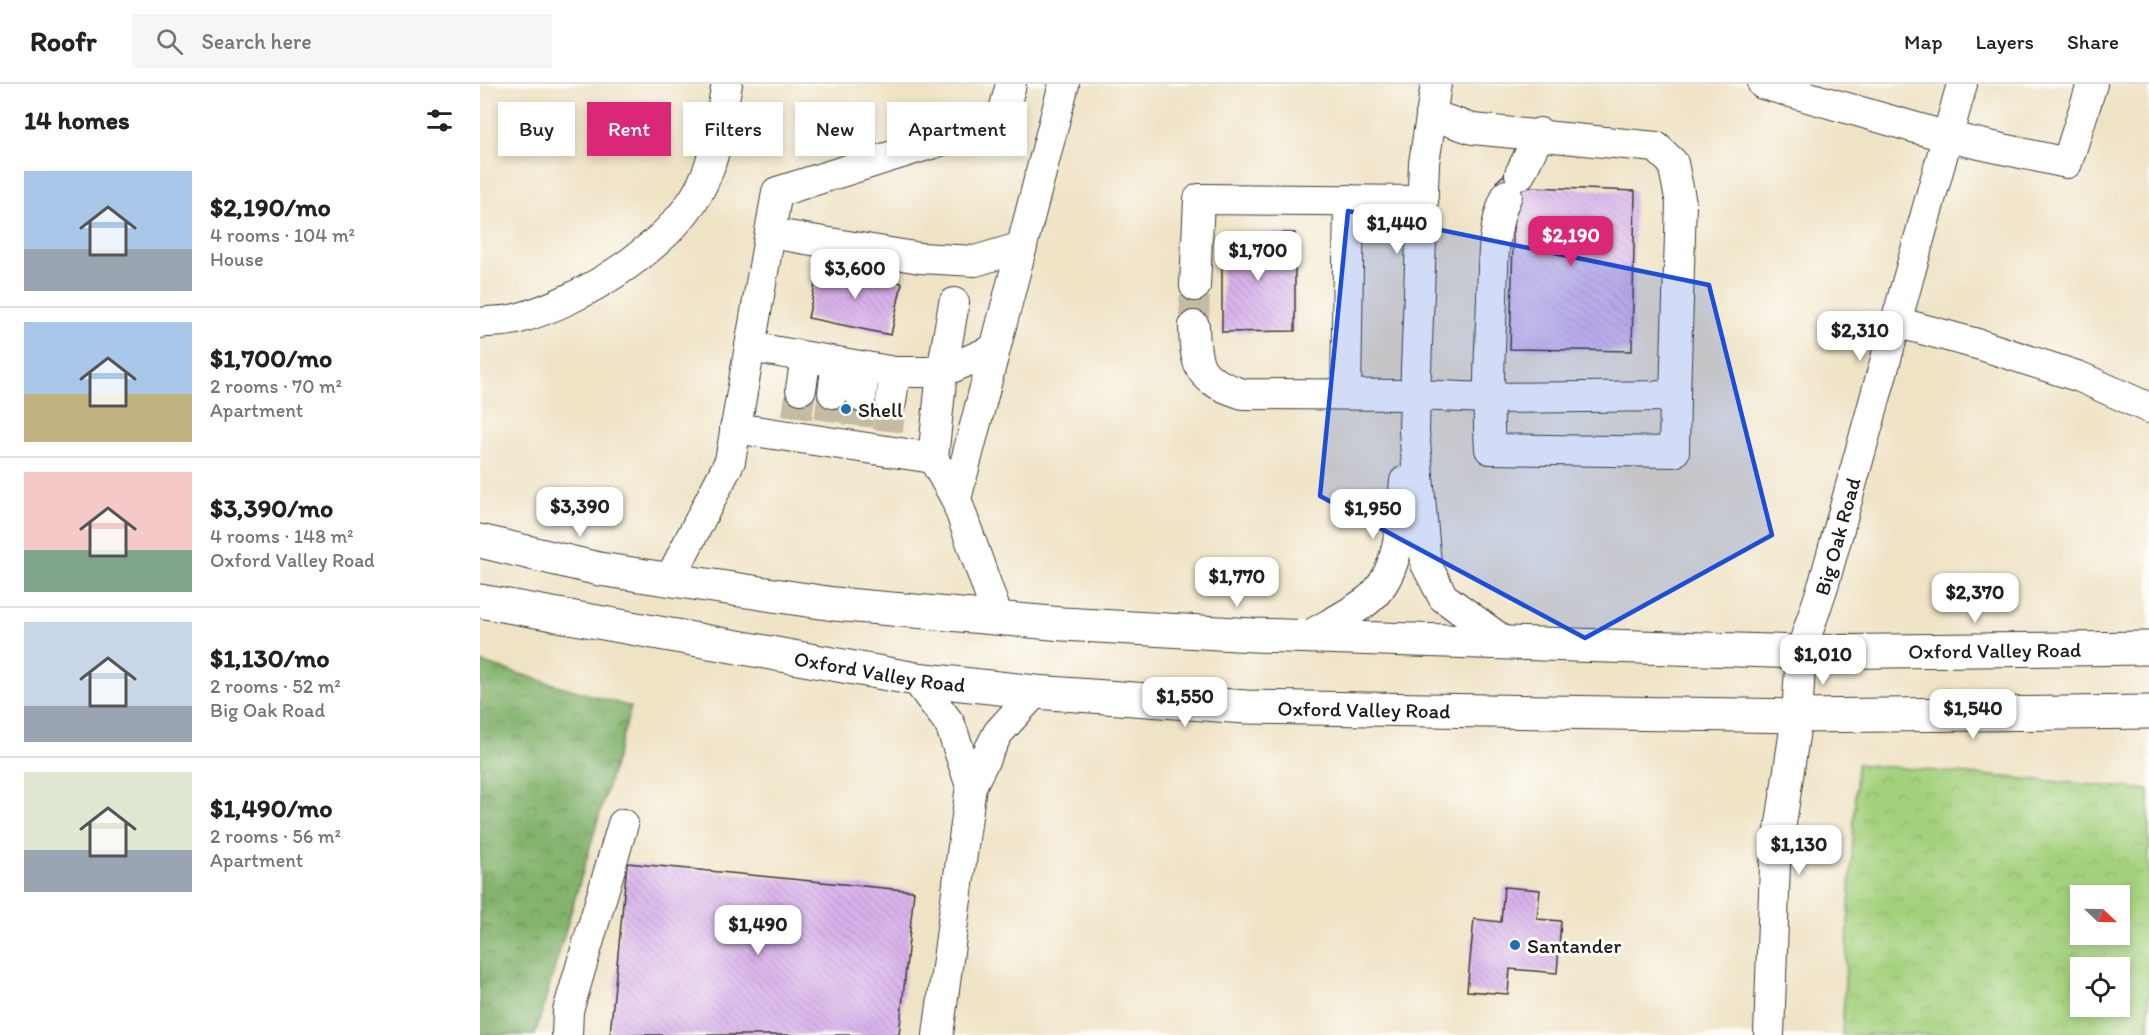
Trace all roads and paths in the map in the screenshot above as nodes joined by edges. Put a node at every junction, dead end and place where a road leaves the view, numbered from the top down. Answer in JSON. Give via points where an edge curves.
{"nodes":[{"id":1,"x":727,"y":84,"type":"edge"},
{"id":2,"x":1011,"y":84,"type":"edge"},
{"id":3,"x":1064,"y":84,"type":"edge"},
{"id":4,"x":1436,"y":84,"type":"edge"},
{"id":5,"x":1763,"y":84,"type":"edge"},
{"id":6,"x":1962,"y":84,"type":"edge"},
{"id":7,"x":2092,"y":84,"type":"edge"},
{"id":8,"x":1431,"y":115,"type":"junction"},
{"id":9,"x":1948,"y":137,"type":"junction"},
{"id":10,"x":1518,"y":168,"type":"junction"},
{"id":11,"x":1349,"y":200,"type":"junction"},
{"id":12,"x":1423,"y":201,"type":"junction"},
{"id":13,"x":770,"y":233,"type":"junction"},
{"id":14,"x":1022,"y":247,"type":"junction"},
{"id":15,"x":1195,"y":286,"type":"tunnel mouth"},
{"id":16,"x":954,"y":303,"type":"dead end"},
{"id":17,"x":1896,"y":322,"type":"junction"},
{"id":18,"x":480,"y":323,"type":"edge"},
{"id":19,"x":1194,"y":326,"type":"tunnel mouth"},
{"id":20,"x":750,"y":347,"type":"junction"},
{"id":21,"x":995,"y":349,"type":"junction"},
{"id":22,"x":806,"y":357,"type":"junction"},
{"id":23,"x":851,"y":365,"type":"junction"},
{"id":24,"x":895,"y":372,"type":"junction"},
{"id":25,"x":942,"y":372,"type":"junction"},
{"id":26,"x":1346,"y":394,"type":"junction"},
{"id":27,"x":1415,"y":395,"type":"junction"},
{"id":28,"x":1675,"y":396,"type":"junction"},
{"id":29,"x":1487,"y":398,"type":"junction"},
{"id":30,"x":2149,"y":408,"type":"edge"},
{"id":31,"x":798,"y":415,"type":"junction"},
{"id":32,"x":843,"y":421,"type":"junction"},
{"id":33,"x":735,"y":428,"type":"junction"},
{"id":34,"x":888,"y":428,"type":"junction"},
{"id":35,"x":1414,"y":431,"type":"junction"},
{"id":36,"x":933,"y":458,"type":"junction"},
{"id":37,"x":956,"y":499,"type":"junction"},
{"id":38,"x":480,"y":541,"type":"edge"},
{"id":39,"x":670,"y":579,"type":"junction"},
{"id":40,"x":480,"y":601,"type":"edge"},
{"id":41,"x":998,"y":618,"type":"junction"},
{"id":42,"x":1307,"y":637,"type":"junction"},
{"id":43,"x":1506,"y":643,"type":"junction"},
{"id":44,"x":2149,"y":648,"type":"edge"},
{"id":45,"x":1801,"y":652,"type":"junction"},
{"id":46,"x":916,"y":679,"type":"junction"},
{"id":47,"x":1035,"y":692,"type":"junction"},
{"id":48,"x":2149,"y":712,"type":"edge"},
{"id":49,"x":1797,"y":716,"type":"junction"},
{"id":50,"x":971,"y":786,"type":"junction"},
{"id":51,"x":623,"y":824,"type":"dead end"},
{"id":52,"x":567,"y":1035,"type":"edge"},
{"id":53,"x":938,"y":1035,"type":"edge"},
{"id":54,"x":1769,"y":1035,"type":"edge"}],
"edges":[{"from":1,"to":18,"type":"street","via":[[707,175],[676,225],[619,272],[571,299],[516,319]]},
{"from":2,"to":13,"type":"street","via":[[1001,122],[777,192]]},
{"from":3,"to":14,"type":"street"},
{"from":4,"to":8,"type":"street"},
{"from":5,"to":9,"type":"street"},
{"from":6,"to":9,"type":"street","name":"Big Oak Road"},
{"from":7,"to":9,"type":"street","via":[[2067,163]]},
{"from":8,"to":10,"type":"street","via":[[1473,129]]},
{"from":8,"to":12,"type":"street"},
{"from":9,"to":17,"type":"street","name":"Big Oak Road"},
{"from":10,"to":28,"type":"street","via":[[1656,147],[1673,163],[1681,203]]},
{"from":10,"to":29,"type":"street","via":[[1500,208],[1493,265]]},
{"from":11,"to":12,"type":"street"},
{"from":11,"to":15,"type":"street","via":[[1199,199]]},
{"from":11,"to":26,"type":"street"},
{"from":12,"to":27,"type":"street"},
{"from":13,"to":14,"type":"street","via":[[975,261]]},
{"from":13,"to":20,"type":"street"},
{"from":14,"to":21,"type":"street"},
{"from":16,"to":25,"type":"street"},
{"from":17,"to":30,"type":"street","via":[[2080,377]]},
{"from":17,"to":45,"type":"street","name":"Big Oak Road","via":[[1824,583]]},
{"from":19,"to":26,"type":"street","via":[[1195,357],[1200,369],[1223,387],[1243,394]]},
{"from":20,"to":22,"type":"street"},
{"from":20,"to":33,"type":"street"},
{"from":21,"to":25,"type":"street"},
{"from":21,"to":37,"type":"street"},
{"from":22,"to":23,"type":"street"},
{"from":22,"to":31,"type":"street"},
{"from":23,"to":24,"type":"street"},
{"from":23,"to":32,"type":"street"},
{"from":24,"to":25,"type":"street"},
{"from":24,"to":34,"type":"street"},
{"from":25,"to":36,"type":"street"},
{"from":26,"to":27,"type":"street"},
{"from":27,"to":29,"type":"street"},
{"from":27,"to":35,"type":"street"},
{"from":28,"to":29,"type":"street"},
{"from":28,"to":29,"type":"street","via":[[1674,452],[1490,449]]},
{"from":31,"to":32,"type":"street"},
{"from":31,"to":33,"type":"street"},
{"from":32,"to":34,"type":"street"},
{"from":33,"to":39,"type":"street","via":[[730,461]]},
{"from":34,"to":36,"type":"street"},
{"from":35,"to":42,"type":"street","via":[[1400,525],[1387,577],[1368,601]]},
{"from":35,"to":43,"type":"street","via":[[1426,564],[1443,597]]},
{"from":36,"to":37,"type":"street"},
{"from":37,"to":41,"type":"street"},
{"from":38,"to":39,"type":"main road","name":"Oxford Valley Road","via":[[599,569]]},
{"from":39,"to":41,"type":"main road","name":"Oxford Valley Road","via":[[834,604]]},
{"from":40,"to":46,"type":"main road","name":"Oxford Valley Road"},
{"from":41,"to":42,"type":"main road","name":"Oxford Valley Road"},
{"from":42,"to":43,"type":"main road","name":"Oxford Valley Road"},
{"from":43,"to":45,"type":"main road","name":"Oxford Valley Road"},
{"from":44,"to":45,"type":"main road","name":"Oxford Valley Road"},
{"from":45,"to":49,"type":"street","name":"Big Oak Road"},
{"from":46,"to":47,"type":"main road","name":"Oxford Valley Road"},
{"from":46,"to":50,"type":"street","via":[[951,724]]},
{"from":47,"to":49,"type":"main road","name":"Oxford Valley Road","via":[[1246,707]]},
{"from":47,"to":50,"type":"street","via":[[998,733]]},
{"from":48,"to":49,"type":"main road","name":"Oxford Valley Road"},
{"from":49,"to":54,"type":"street","name":"Big Oak Road","via":[[1775,864]]},
{"from":50,"to":53,"type":"street"},
{"from":51,"to":52,"type":"street","via":[[568,1011]]}]}
